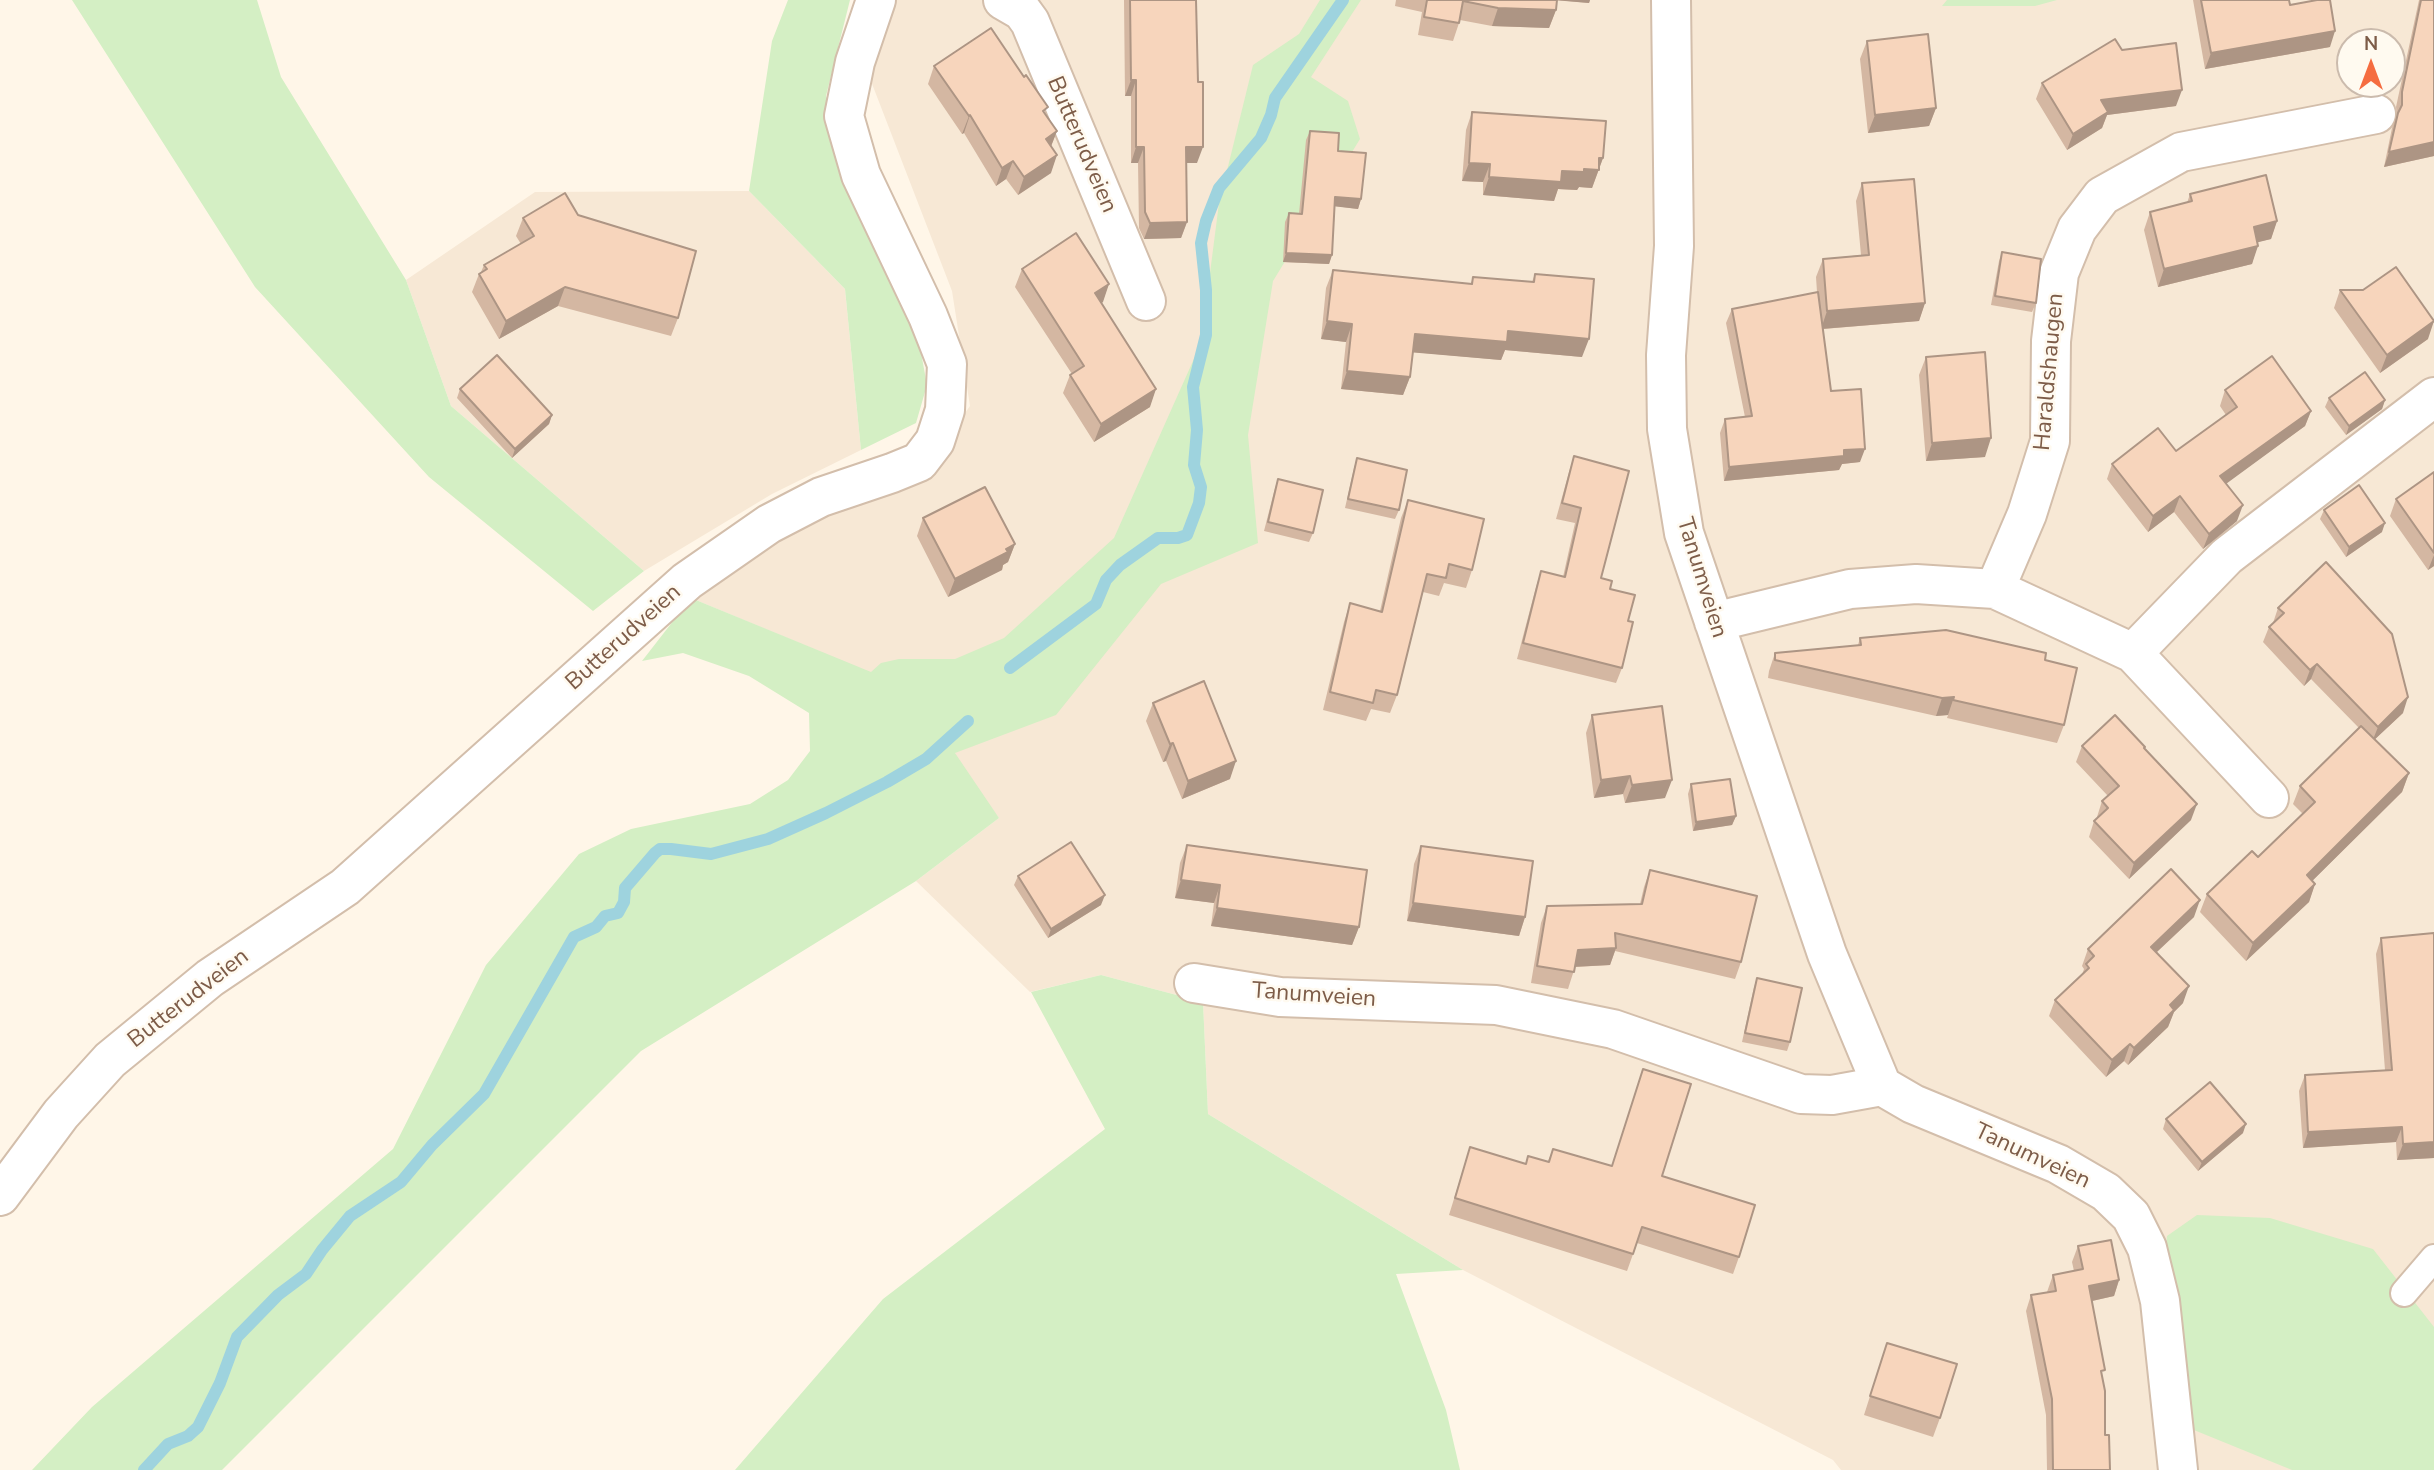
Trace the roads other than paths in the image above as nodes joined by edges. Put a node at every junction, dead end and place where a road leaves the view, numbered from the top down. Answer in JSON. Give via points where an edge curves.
{"nodes":[{"id":1,"x":876,"y":0,"type":"edge"},
{"id":2,"x":1003,"y":0,"type":"edge"},
{"id":3,"x":1671,"y":0,"type":"edge"},
{"id":4,"x":2376,"y":114,"type":"dead end"},
{"id":5,"x":1146,"y":301,"type":"dead end"},
{"id":6,"x":2434,"y":397,"type":"edge"},
{"id":7,"x":1996,"y":589,"type":"junction"},
{"id":8,"x":1714,"y":622,"type":"junction"},
{"id":9,"x":2133,"y":653,"type":"junction"},
{"id":10,"x":2269,"y":798,"type":"dead end"},
{"id":11,"x":1194,"y":983,"type":"dead end"},
{"id":12,"x":1882,"y":1086,"type":"junction"},
{"id":13,"x":0,"y":1196,"type":"edge"},
{"id":14,"x":2434,"y":1258,"type":"edge"},
{"id":15,"x":2404,"y":1293,"type":"dead end"},
{"id":16,"x":2178,"y":1470,"type":"edge"}],
"edges":[{"from":1,"to":13,"type":"street","name":"Butterudveien","via":[[855,62],[844,116],[861,175],[947,364],[946,410],[935,441],[919,462],[821,498],[769,524],[687,581],[345,887],[210,978],[110,1060],[61,1114]]},
{"from":2,"to":5,"type":"street","name":"Butterudveien","via":[[1030,22]]},
{"from":3,"to":8,"type":"street","name":"Tanumveien","via":[[1674,246],[1666,355],[1667,429],[1684,533]]},
{"from":4,"to":7,"type":"street","name":"Haraldshaugen","via":[[2181,152],[2102,196],[2077,229],[2059,274],[2051,341],[2050,441]]},
{"from":6,"to":9,"type":"street","via":[[2228,556]]},
{"from":7,"to":8,"type":"street","via":[[1916,584],[1850,589]]},
{"from":7,"to":9,"type":"street"},
{"from":8,"to":12,"type":"street","name":"Tanumveien","via":[[1827,954]]},
{"from":9,"to":10,"type":"street"},
{"from":11,"to":12,"type":"street","name":"Tanumveien","via":[[1280,997],[1496,1004],[1613,1029],[1801,1094],[1832,1095]]},
{"from":12,"to":16,"type":"street","name":"Tanumveien","via":[[1913,1104],[2058,1164],[2106,1192],[2131,1216],[2147,1248],[2160,1301]]},
{"from":14,"to":15,"type":"lane"}]}
